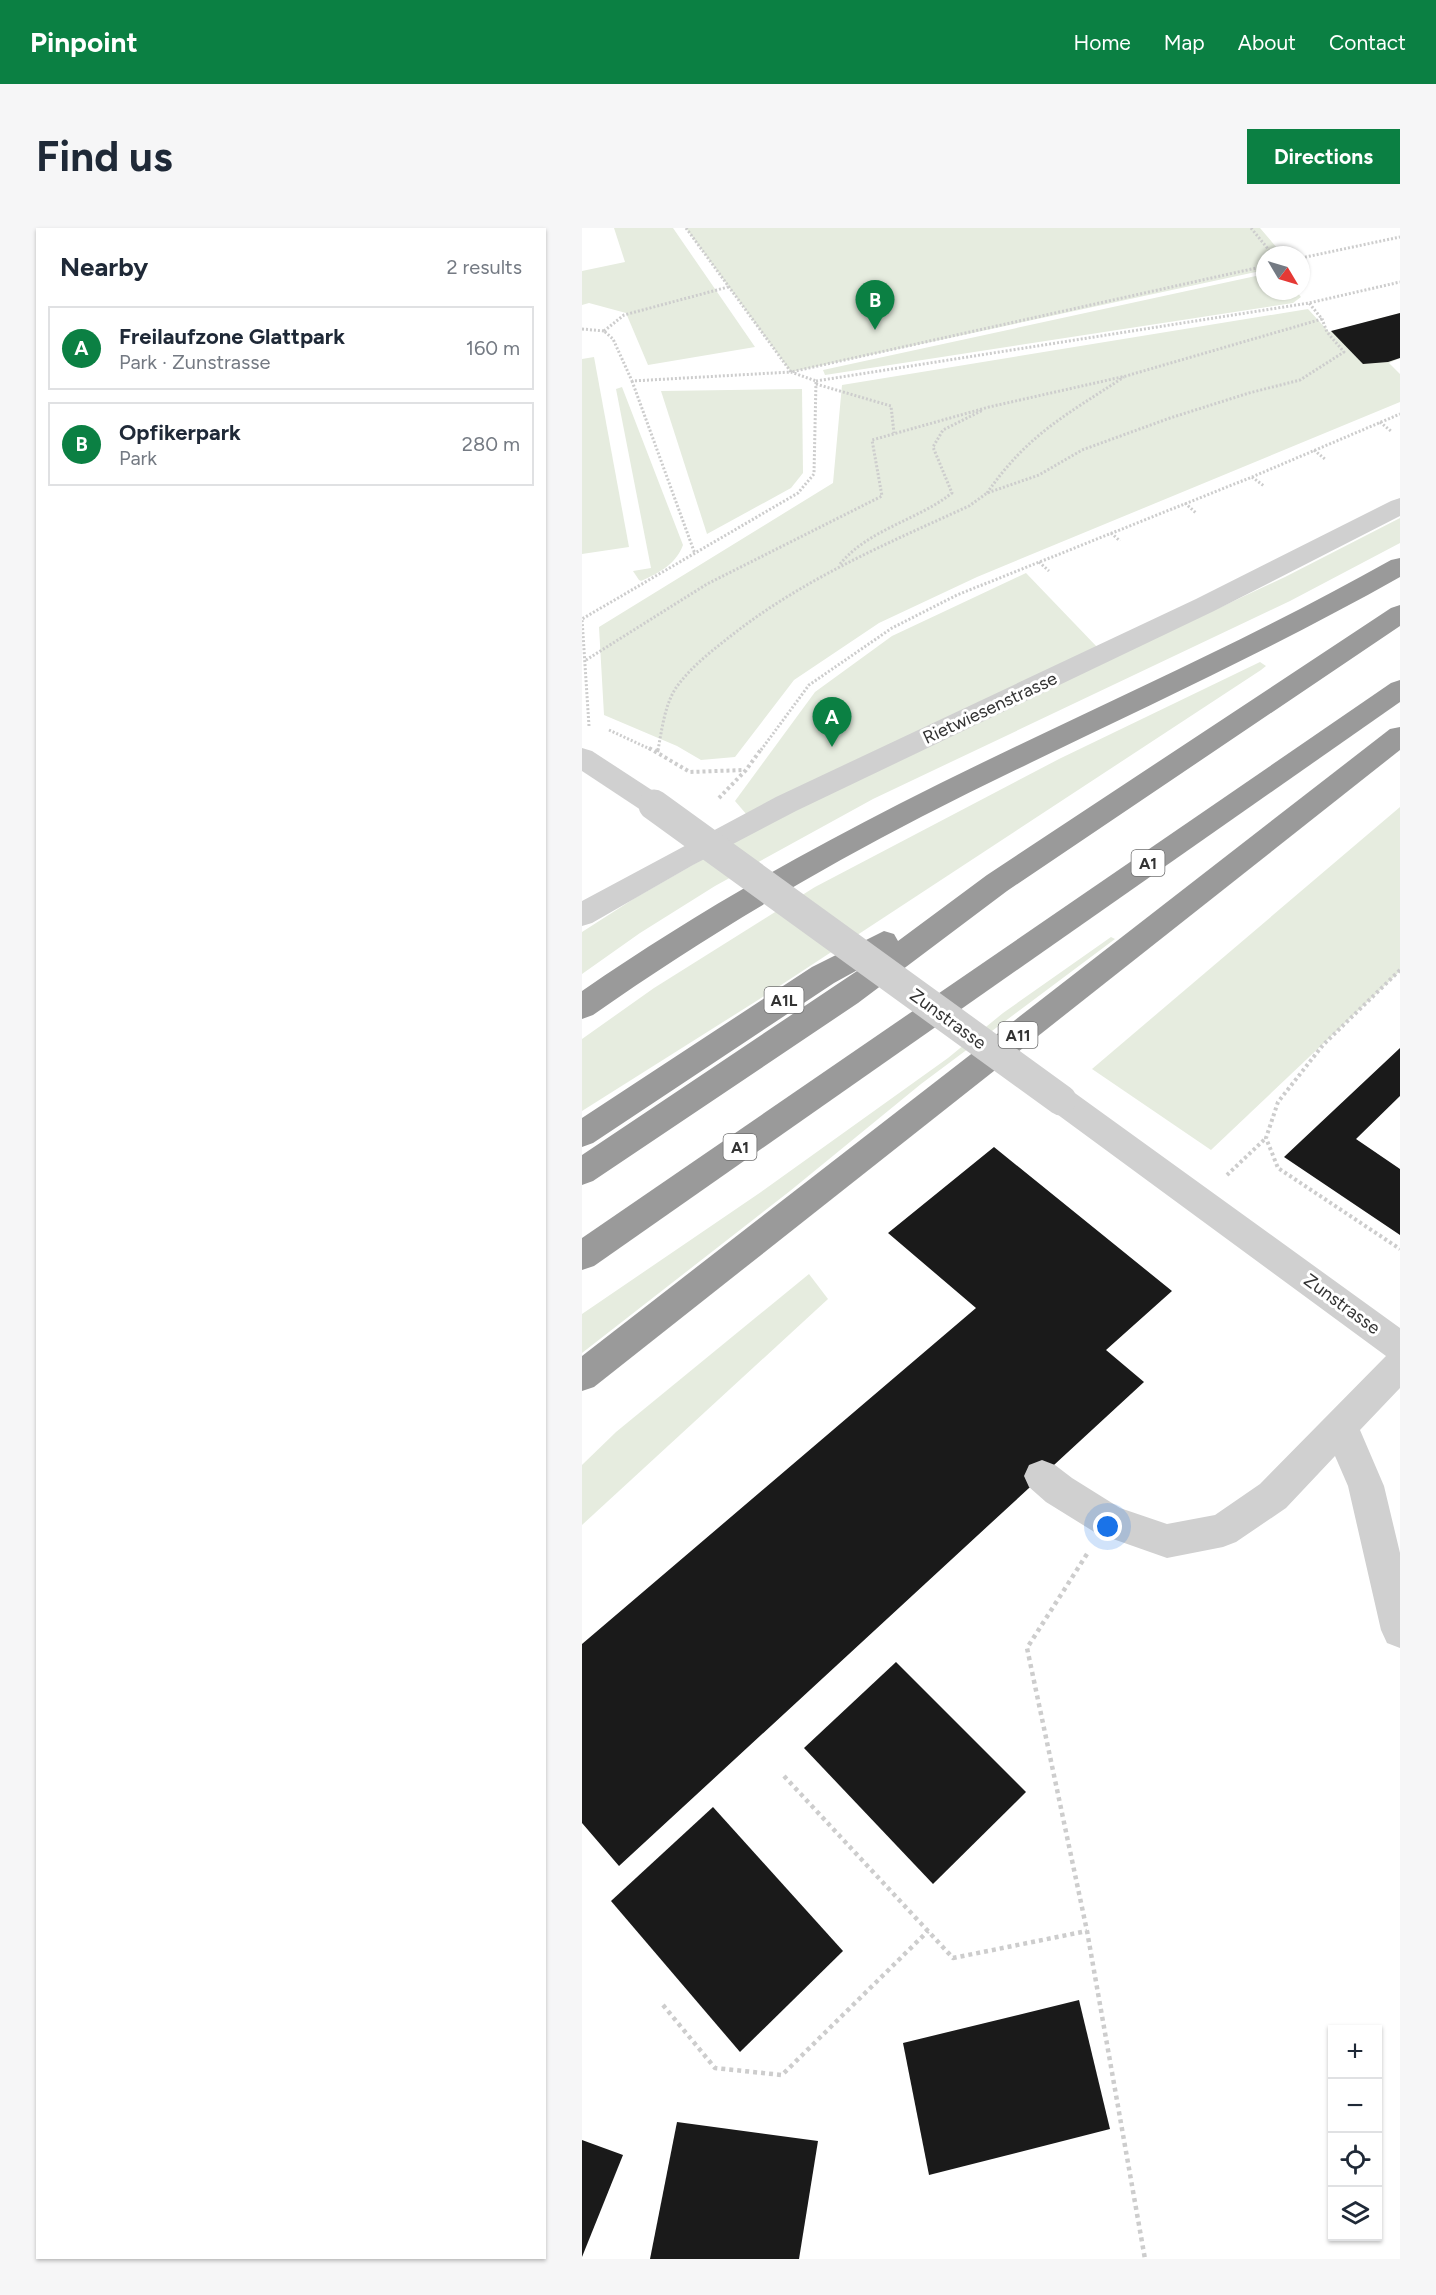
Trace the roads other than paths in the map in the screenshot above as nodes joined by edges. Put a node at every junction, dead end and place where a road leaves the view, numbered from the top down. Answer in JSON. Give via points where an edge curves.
{"nodes":[{"id":1,"x":1400,"y":506,"type":"edge"},
{"id":2,"x":1400,"y":566,"type":"edge"},
{"id":3,"x":1400,"y":614,"type":"edge"},
{"id":4,"x":1400,"y":689,"type":"edge"},
{"id":5,"x":1400,"y":736,"type":"edge"},
{"id":6,"x":584,"y":759,"type":"edge"},
{"id":7,"x":997,"y":883,"type":"junction"},
{"id":8,"x":586,"y":907,"type":"edge"},
{"id":9,"x":582,"y":1007,"type":"edge"},
{"id":10,"x":582,"y":1134,"type":"edge"},
{"id":11,"x":582,"y":1172,"type":"edge"},
{"id":12,"x":582,"y":1256,"type":"edge"},
{"id":13,"x":1400,"y":1347,"type":"edge"},
{"id":14,"x":1400,"y":1365,"type":"edge"},
{"id":15,"x":582,"y":1376,"type":"edge"},
{"id":16,"x":1341,"y":1427,"type":"junction"},
{"id":17,"x":1042,"y":1476,"type":"dead end"},
{"id":18,"x":1400,"y":1630,"type":"edge"}],
"edges":[{"from":1,"to":8,"type":"street","name":"Rietwiesenstrasse","via":[[1205,605],[786,804]]},
{"from":2,"to":9,"type":"highway","via":[[1277,632],[822,856],[704,925]]},
{"from":3,"to":7,"type":"highway"},
{"from":4,"to":12,"type":"highway","number":"A1"},
{"from":5,"to":15,"type":"highway","number":"A11"},
{"from":6,"to":13,"type":"street","name":"Zunstrasse","bridge":true,"via":[[654,805]]},
{"from":7,"to":10,"type":"highway","number":"A1L","via":[[823,975]]},
{"from":7,"to":11,"type":"highway","via":[[847,994]]},
{"from":14,"to":16,"type":"street"},
{"from":16,"to":17,"type":"street","via":[[1273,1496],[1223,1530],[1167,1541],[1109,1521]]},
{"from":16,"to":18,"type":"street","via":[[1366,1486]]}]}
